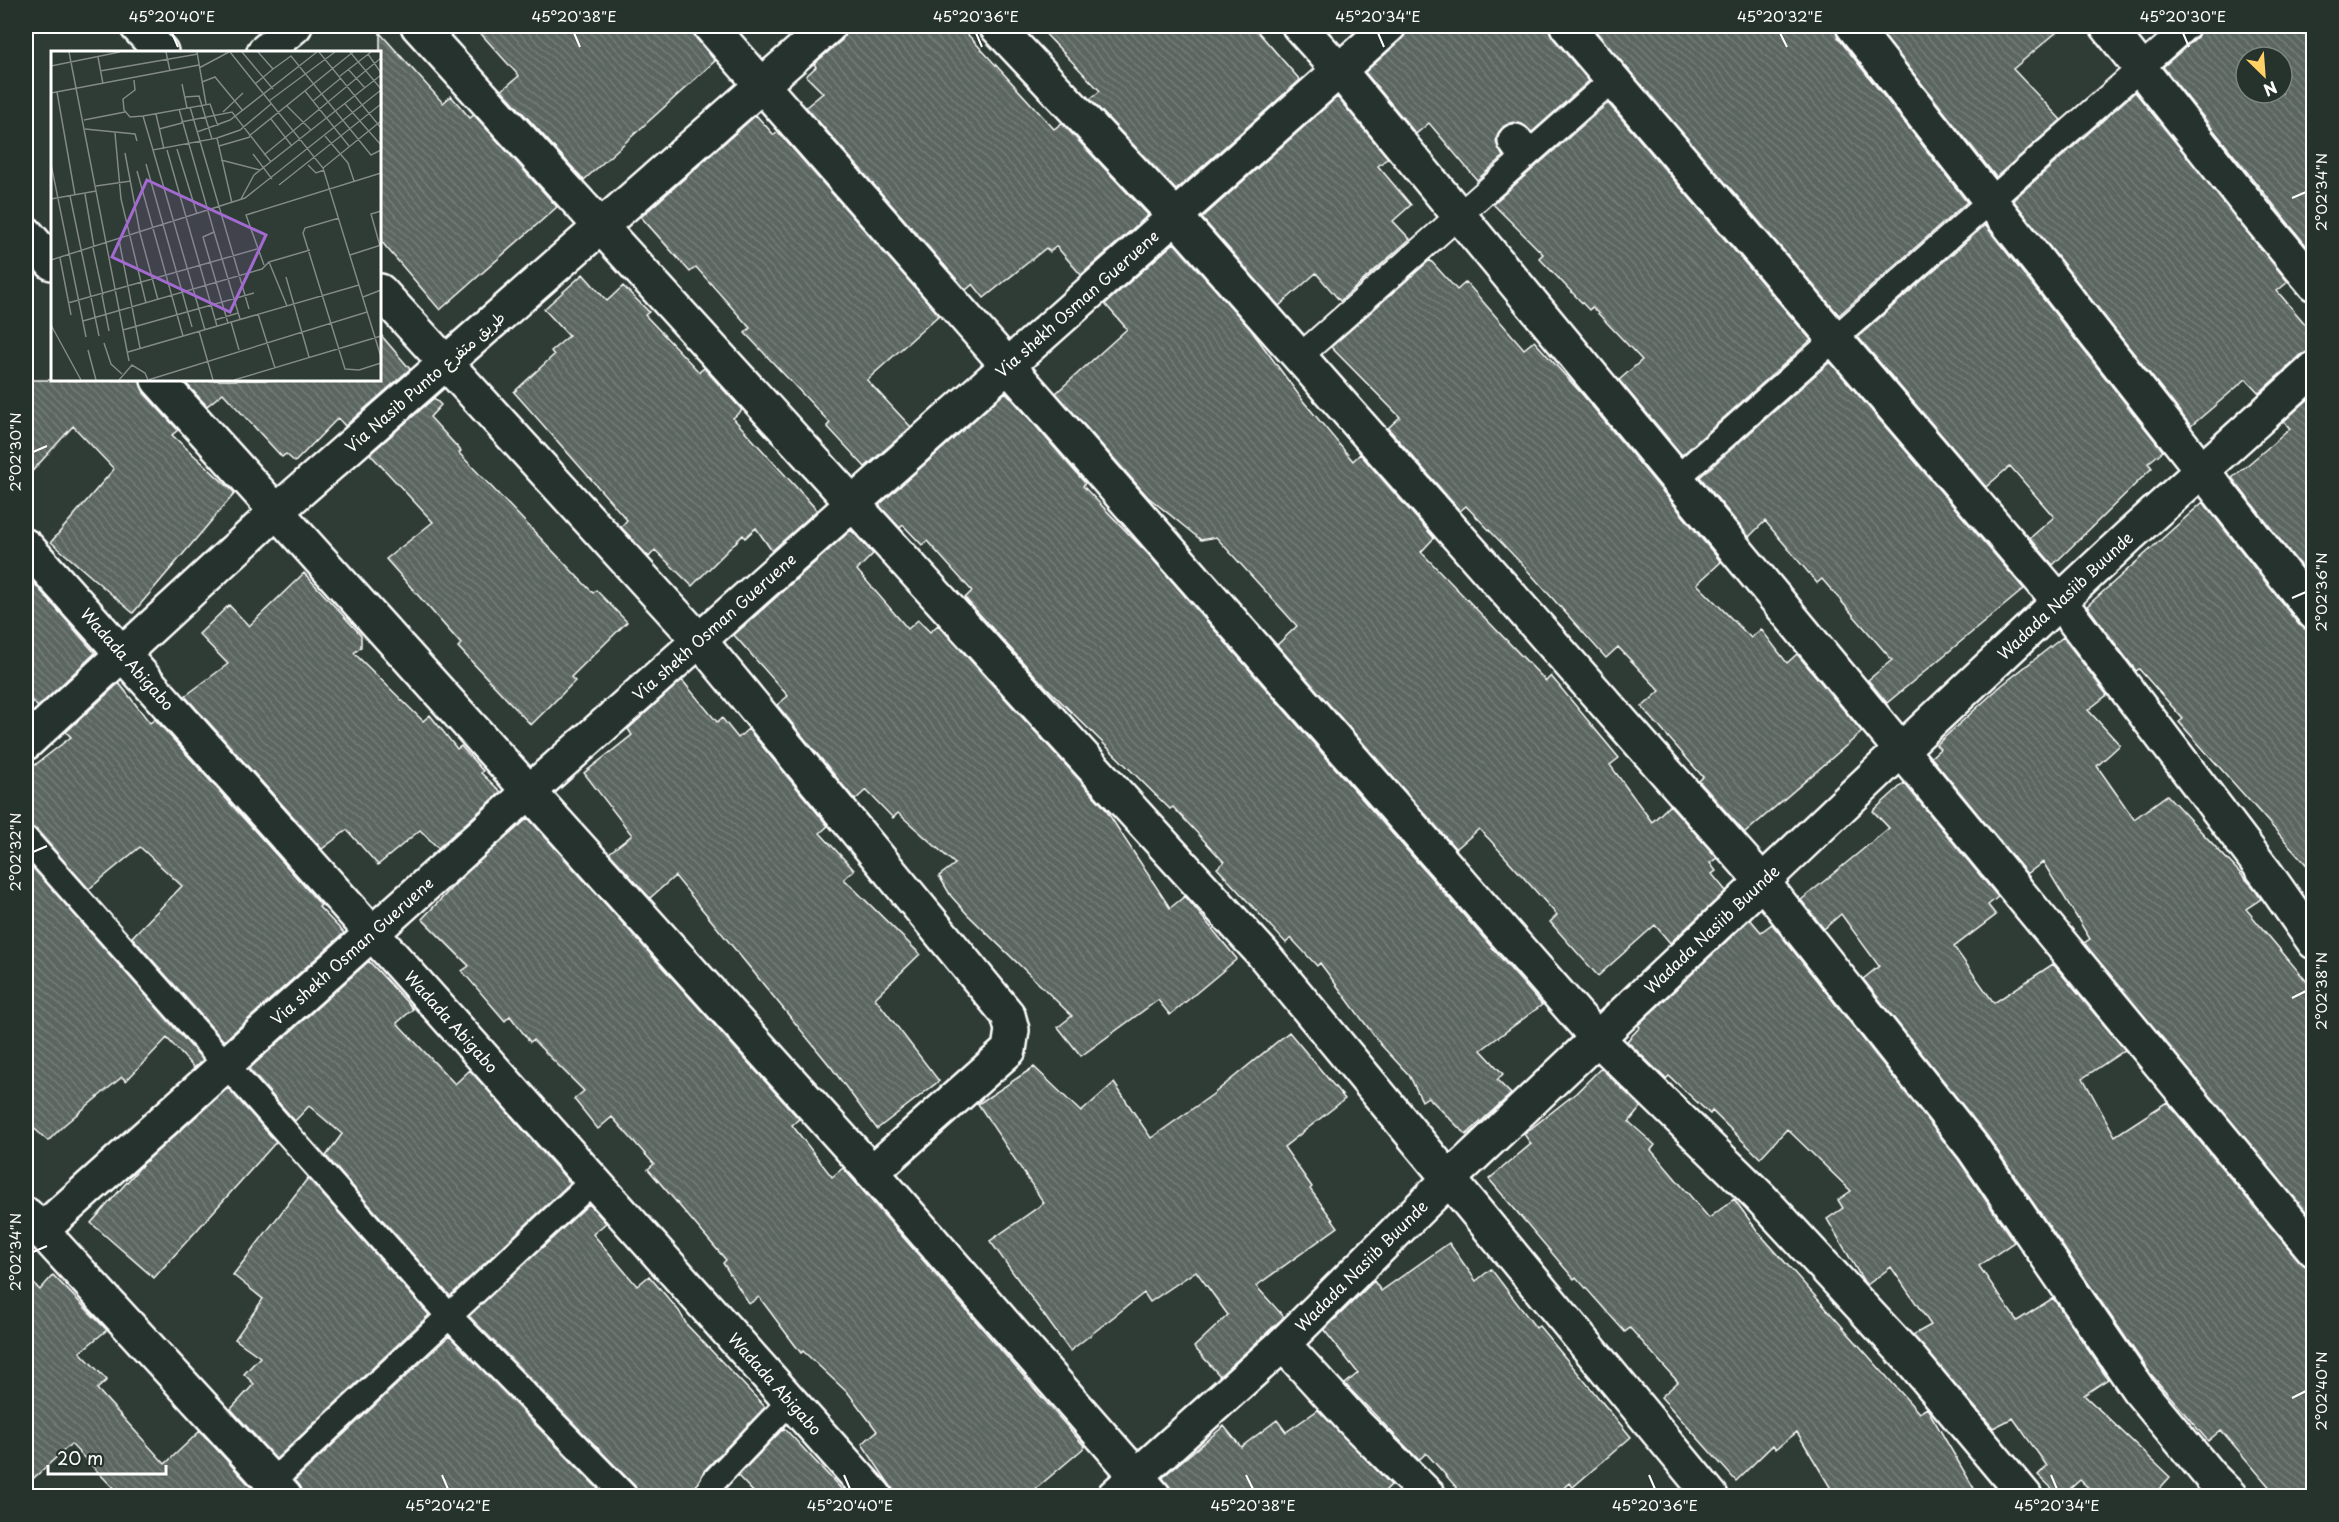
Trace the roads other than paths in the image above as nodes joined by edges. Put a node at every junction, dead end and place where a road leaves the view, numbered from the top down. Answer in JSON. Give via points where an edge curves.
{"nodes":[{"id":1,"x":136,"y":26,"type":"edge"},
{"id":2,"x":295,"y":26,"type":"edge"},
{"id":3,"x":418,"y":26,"type":"edge"},
{"id":4,"x":710,"y":26,"type":"edge"},
{"id":5,"x":829,"y":26,"type":"edge"},
{"id":6,"x":996,"y":26,"type":"edge"},
{"id":7,"x":1299,"y":26,"type":"edge"},
{"id":8,"x":1389,"y":26,"type":"edge"},
{"id":9,"x":1567,"y":26,"type":"edge"},
{"id":10,"x":1853,"y":26,"type":"edge"},
{"id":11,"x":2107,"y":26,"type":"edge"},
{"id":12,"x":2188,"y":26,"type":"edge"},
{"id":13,"x":160,"y":51,"type":"edge"},
{"id":14,"x":265,"y":51,"type":"edge"},
{"id":15,"x":2139,"y":68,"type":"junction"},
{"id":16,"x":1340,"y":70,"type":"junction"},
{"id":17,"x":1613,"y":79,"type":"junction"},
{"id":18,"x":763,"y":86,"type":"junction"},
{"id":19,"x":1991,"y":200,"type":"junction"},
{"id":20,"x":1459,"y":215,"type":"junction"},
{"id":21,"x":1176,"y":217,"type":"junction"},
{"id":22,"x":601,"y":226,"type":"junction"},
{"id":23,"x":2313,"y":284,"type":"edge"},
{"id":24,"x":381,"y":292,"type":"edge"},
{"id":25,"x":1835,"y":339,"type":"junction"},
{"id":26,"x":1299,"y":357,"type":"junction"},
{"id":27,"x":447,"y":365,"type":"junction"},
{"id":28,"x":1008,"y":366,"type":"junction"},
{"id":29,"x":2313,"y":369,"type":"edge"},
{"id":30,"x":159,"y":381,"type":"edge"},
{"id":31,"x":2203,"y":469,"type":"junction"},
{"id":32,"x":1676,"y":478,"type":"junction"},
{"id":33,"x":853,"y":504,"type":"junction"},
{"id":34,"x":277,"y":512,"type":"junction"},
{"id":35,"x":26,"y":546,"type":"edge"},
{"id":36,"x":2060,"y":602,"type":"junction"},
{"id":37,"x":2313,"y":613,"type":"edge"},
{"id":38,"x":700,"y":642,"type":"junction"},
{"id":39,"x":124,"y":655,"type":"junction"},
{"id":40,"x":26,"y":743,"type":"edge"},
{"id":41,"x":1900,"y":750,"type":"junction"},
{"id":42,"x":530,"y":791,"type":"junction"},
{"id":43,"x":26,"y":839,"type":"edge"},
{"id":44,"x":1762,"y":881,"type":"junction"},
{"id":45,"x":374,"y":933,"type":"junction"},
{"id":46,"x":2313,"y":942,"type":"edge"},
{"id":47,"x":1597,"y":1038,"type":"junction"},
{"id":48,"x":226,"y":1065,"type":"junction"},
{"id":49,"x":872,"y":1172,"type":"junction"},
{"id":50,"x":1450,"y":1178,"type":"junction"},
{"id":51,"x":594,"y":1180,"type":"junction"},
{"id":52,"x":34,"y":1222,"type":"edge"},
{"id":53,"x":2313,"y":1250,"type":"edge"},
{"id":54,"x":449,"y":1316,"type":"junction"},
{"id":55,"x":1283,"y":1344,"type":"junction"},
{"id":56,"x":790,"y":1401,"type":"junction"},
{"id":57,"x":279,"y":1489,"type":"edge"},
{"id":58,"x":1135,"y":1490,"type":"edge"},
{"id":59,"x":625,"y":1497,"type":"edge"},
{"id":60,"x":705,"y":1497,"type":"edge"},
{"id":61,"x":875,"y":1497,"type":"edge"},
{"id":62,"x":1430,"y":1497,"type":"edge"},
{"id":63,"x":1711,"y":1497,"type":"edge"},
{"id":64,"x":2025,"y":1497,"type":"edge"},
{"id":65,"x":2230,"y":1497,"type":"edge"}],
"edges":[{"from":1,"to":13,"type":"street"},
{"from":2,"to":14,"type":"street"},
{"from":3,"to":22,"type":"street"},
{"from":4,"to":18,"type":"street"},
{"from":5,"to":18,"type":"street","name":"Via Nasib Punto طريق متفرع"},
{"from":6,"to":21,"type":"street"},
{"from":7,"to":16,"type":"street"},
{"from":8,"to":16,"type":"street","name":"Via shekh Osman Gueruene"},
{"from":9,"to":17,"type":"street"},
{"from":10,"to":19,"type":"street"},
{"from":11,"to":15,"type":"street"},
{"from":12,"to":15,"type":"lane"},
{"from":15,"to":19,"type":"lane"},
{"from":15,"to":23,"type":"street"},
{"from":16,"to":20,"type":"street"},
{"from":16,"to":21,"type":"street","name":"Via shekh Osman Gueruene"},
{"from":17,"to":20,"type":"lane"},
{"from":17,"to":25,"type":"street"},
{"from":18,"to":22,"type":"street","name":"Via Nasib Punto طريق متفرع"},
{"from":18,"to":28,"type":"street"},
{"from":19,"to":25,"type":"lane"},
{"from":19,"to":31,"type":"street"},
{"from":20,"to":26,"type":"lane"},
{"from":20,"to":32,"type":"street"},
{"from":21,"to":26,"type":"street"},
{"from":21,"to":28,"type":"street","name":"Via shekh Osman Gueruene"},
{"from":22,"to":27,"type":"street","name":"Via Nasib Punto طريق متفرع"},
{"from":22,"to":33,"type":"street"},
{"from":24,"to":27,"type":"street"},
{"from":25,"to":32,"type":"lane"},
{"from":25,"to":36,"type":"street"},
{"from":26,"to":44,"type":"street"},
{"from":27,"to":34,"type":"street","name":"Via Nasib Punto طريق متفرع"},
{"from":27,"to":38,"type":"street"},
{"from":28,"to":33,"type":"street","name":"Via shekh Osman Gueruene"},
{"from":28,"to":47,"type":"street"},
{"from":29,"to":31,"type":"street","name":"Wadada Nasiib Buunde"},
{"from":30,"to":34,"type":"street"},
{"from":31,"to":36,"type":"street","name":"Wadada Nasiib Buunde"},
{"from":31,"to":37,"type":"street"},
{"from":32,"to":41,"type":"street"},
{"from":33,"to":38,"type":"street","name":"Via shekh Osman Gueruene"},
{"from":33,"to":50,"type":"street","via":[[1263,954]]},
{"from":34,"to":39,"type":"street","name":"Via Nasib Punto طريق متفرع"},
{"from":34,"to":42,"type":"street"},
{"from":35,"to":39,"type":"street","name":"Wadada Abigabo"},
{"from":36,"to":41,"type":"street","name":"Wadada Nasiib Buunde"},
{"from":36,"to":46,"type":"street","via":[[2268,876]]},
{"from":38,"to":42,"type":"street","name":"Via shekh Osman Gueruene"},
{"from":38,"to":49,"type":"street","via":[[1008,1016],[1012,1030],[1009,1050]]},
{"from":39,"to":40,"type":"street","name":"Via Nasib Punto طريق متفرع"},
{"from":39,"to":45,"type":"street","name":"Wadada Abigabo"},
{"from":41,"to":44,"type":"street","name":"Wadada Nasiib Buunde"},
{"from":41,"to":53,"type":"street"},
{"from":42,"to":45,"type":"street","name":"Via shekh Osman Gueruene"},
{"from":42,"to":49,"type":"street"},
{"from":43,"to":48,"type":"lane"},
{"from":44,"to":47,"type":"street","name":"Wadada Nasiib Buunde"},
{"from":44,"to":65,"type":"street","via":[[1973,1148],[2138,1389]]},
{"from":45,"to":48,"type":"street","name":"Via shekh Osman Gueruene"},
{"from":45,"to":51,"type":"street","name":"Wadada Abigabo"},
{"from":47,"to":50,"type":"street","name":"Wadada Nasiib Buunde"},
{"from":47,"to":64,"type":"street","via":[[1760,1197],[1912,1361]]},
{"from":48,"to":52,"type":"street","name":"Via shekh Osman Gueruene"},
{"from":48,"to":54,"type":"lane"},
{"from":49,"to":58,"type":"street"},
{"from":50,"to":55,"type":"street","name":"Wadada Nasiib Buunde"},
{"from":50,"to":63,"type":"street"},
{"from":51,"to":54,"type":"lane"},
{"from":51,"to":56,"type":"street","name":"Wadada Abigabo"},
{"from":52,"to":57,"type":"street"},
{"from":54,"to":57,"type":"lane"},
{"from":54,"to":59,"type":"lane"},
{"from":55,"to":58,"type":"street","name":"Wadada Nasiib Buunde"},
{"from":55,"to":62,"type":"street"},
{"from":56,"to":60,"type":"lane","via":[[714,1481]]},
{"from":56,"to":61,"type":"street","name":"Wadada Abigabo"}]}
